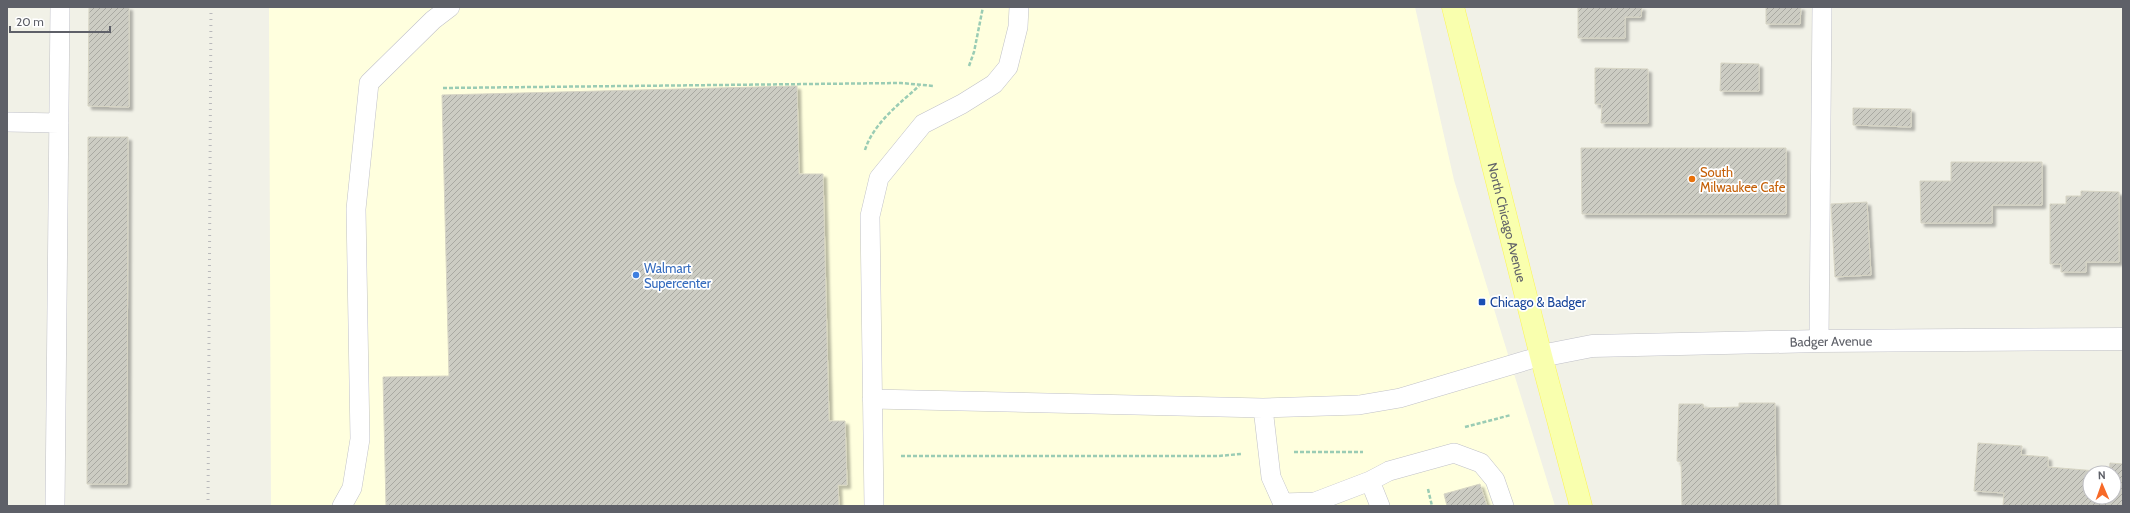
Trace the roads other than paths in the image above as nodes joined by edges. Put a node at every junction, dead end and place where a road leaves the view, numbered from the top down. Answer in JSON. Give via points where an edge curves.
{"nodes":[{"id":1,"x":60,"y":7,"type":"edge"},
{"id":2,"x":450,"y":7,"type":"edge"},
{"id":3,"x":1019,"y":7,"type":"edge"},
{"id":4,"x":1453,"y":7,"type":"edge"},
{"id":5,"x":1822,"y":7,"type":"edge"},
{"id":6,"x":7,"y":122,"type":"edge"},
{"id":7,"x":59,"y":123,"type":"junction"},
{"id":8,"x":2123,"y":339,"type":"edge"},
{"id":9,"x":1819,"y":340,"type":"junction"},
{"id":10,"x":1541,"y":356,"type":"junction"},
{"id":11,"x":872,"y":399,"type":"junction"},
{"id":12,"x":1263,"y":408,"type":"junction"},
{"id":13,"x":1370,"y":481,"type":"junction"},
{"id":14,"x":1283,"y":505,"type":"edge"},
{"id":15,"x":55,"y":506,"type":"edge"},
{"id":16,"x":342,"y":506,"type":"edge"},
{"id":17,"x":874,"y":506,"type":"edge"},
{"id":18,"x":1380,"y":506,"type":"edge"},
{"id":19,"x":1504,"y":506,"type":"edge"},
{"id":20,"x":1581,"y":506,"type":"edge"}],
"edges":[{"from":1,"to":7,"type":"lane"},
{"from":2,"to":16,"type":"lane","via":[[433,20],[369,83],[356,209],[360,439],[352,488]]},
{"from":3,"to":11,"type":"lane","via":[[1018,27],[1008,67],[994,84],[924,124],[879,178],[870,216]]},
{"from":4,"to":10,"type":"main road","name":"North Chicago Avenue"},
{"from":5,"to":9,"type":"lane"},
{"from":6,"to":7,"type":"lane"},
{"from":7,"to":15,"type":"lane"},
{"from":8,"to":9,"type":"street","name":"Badger Avenue"},
{"from":9,"to":10,"type":"street","name":"Badger Avenue","via":[[1592,346]]},
{"from":10,"to":12,"type":"lane","via":[[1400,398],[1359,405]]},
{"from":10,"to":20,"type":"main road","name":"North Chicago Avenue"},
{"from":11,"to":12,"type":"lane"},
{"from":11,"to":17,"type":"lane"},
{"from":12,"to":14,"type":"lane","via":[[1272,477]]},
{"from":13,"to":14,"type":"lane","via":[[1315,502]]},
{"from":13,"to":18,"type":"lane"},
{"from":13,"to":19,"type":"lane","via":[[1389,471],[1454,453],[1481,464],[1495,480]]}]}
